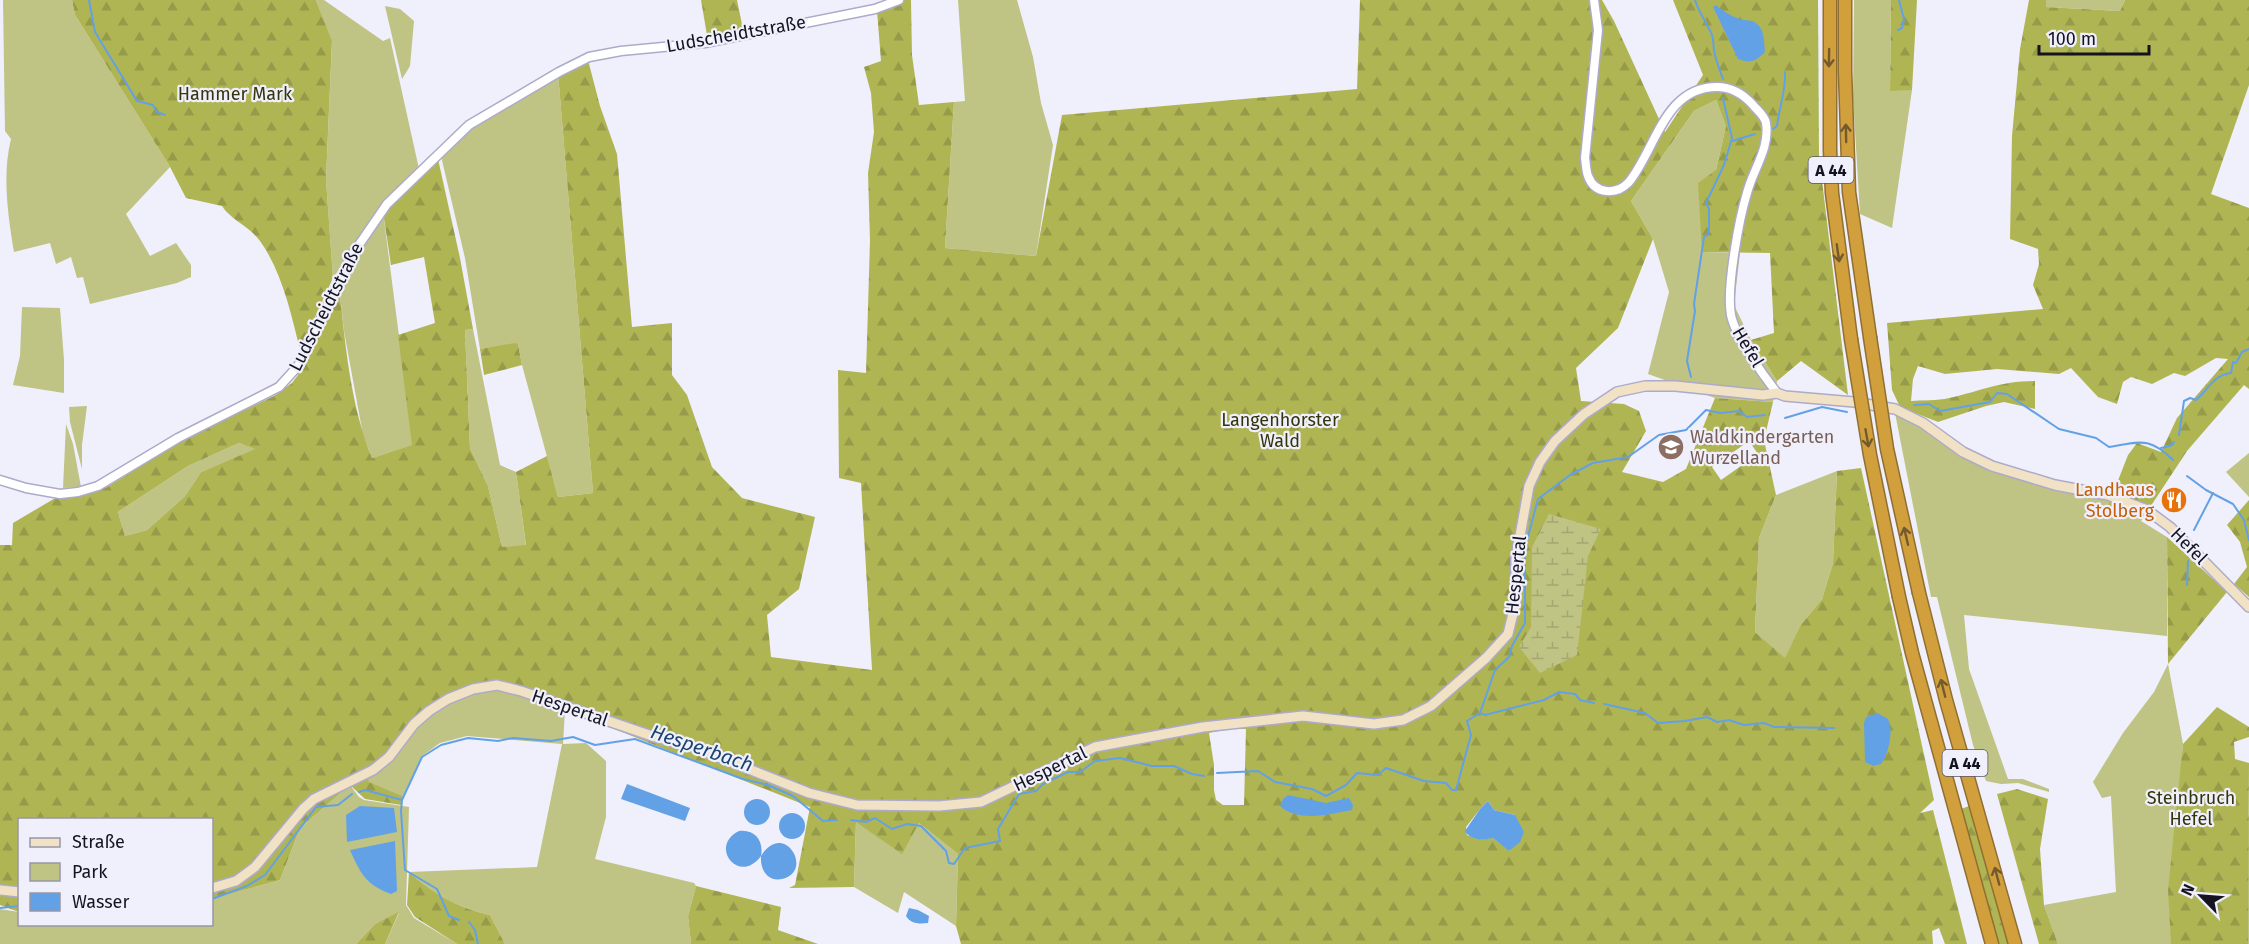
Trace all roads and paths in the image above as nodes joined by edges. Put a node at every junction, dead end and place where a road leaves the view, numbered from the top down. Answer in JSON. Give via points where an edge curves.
{"nodes":[{"id":1,"x":899,"y":0,"type":"edge"},
{"id":2,"x":1594,"y":0,"type":"edge"},
{"id":3,"x":1830,"y":0,"type":"edge"},
{"id":4,"x":1845,"y":0,"type":"edge"},
{"id":5,"x":1777,"y":393,"type":"junction"},
{"id":6,"x":0,"y":480,"type":"edge"},
{"id":7,"x":2249,"y":607,"type":"edge"},
{"id":8,"x":213,"y":888,"type":"edge"},
{"id":9,"x":0,"y":890,"type":"edge"},
{"id":10,"x":18,"y":892,"type":"edge"},
{"id":11,"x":1992,"y":944,"type":"edge"},
{"id":12,"x":2015,"y":944,"type":"edge"}],
"edges":[{"from":1,"to":6,"type":"street","name":"Ludscheidtstraße","via":[[875,9],[705,43],[589,57],[559,72],[469,125],[387,204],[347,263],[298,366],[279,387],[178,438],[98,486],[60,494]]},
{"from":2,"to":5,"type":"street","name":"Hefel","via":[[1598,30],[1585,158],[1588,178],[1596,187],[1607,192],[1626,185],[1667,115],[1702,88],[1722,87],[1738,92],[1763,116],[1765,148],[1747,192],[1730,304],[1735,329]]},
{"from":3,"to":11,"type":"highway","number":"A 44","one_way":true,"bridge":true,"via":[[1832,193],[1872,465],[1923,694]]},
{"from":12,"to":4,"type":"highway","number":"A 44","one_way":true,"bridge":true,"via":[[1946,700],[1887,449],[1849,192]]},
{"from":5,"to":7,"type":"main road","name":"Hefel","via":[[1895,409],[1992,466],[2095,492],[2146,510],[2170,527]]},
{"from":5,"to":8,"type":"main road","name":"Hespertal","via":[[1645,386],[1617,392],[1584,414],[1555,441],[1529,486],[1516,558],[1516,601],[1508,634],[1431,706],[1403,720],[1374,724],[1303,716],[1203,727],[1095,747],[981,802],[939,806],[857,804],[809,793],[691,746],[497,685],[473,689],[429,711],[373,770],[314,799],[255,867],[236,881]]},
{"from":9,"to":10,"type":"main road"}]}
